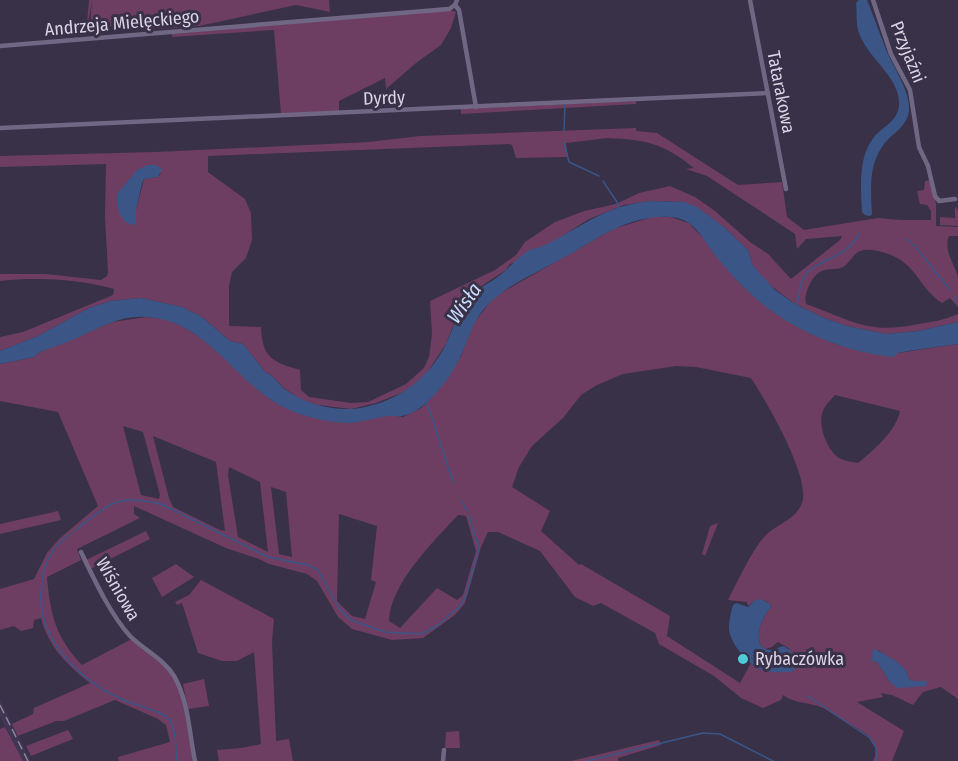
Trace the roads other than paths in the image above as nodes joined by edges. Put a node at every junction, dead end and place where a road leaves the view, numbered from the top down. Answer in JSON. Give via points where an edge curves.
{"nodes":[{"id":1,"x":750,"y":0,"type":"edge"},
{"id":2,"x":873,"y":0,"type":"edge"},
{"id":3,"x":456,"y":3,"type":"edge"},
{"id":4,"x":0,"y":46,"type":"edge"},
{"id":5,"x":768,"y":93,"type":"junction"},
{"id":6,"x":476,"y":107,"type":"junction"},
{"id":7,"x":0,"y":128,"type":"edge"},
{"id":8,"x":786,"y":189,"type":"dead end"},
{"id":9,"x":955,"y":199,"type":"dead end"},
{"id":10,"x":81,"y":552,"type":"dead end"},
{"id":11,"x":444,"y":750,"type":"dead end"},
{"id":12,"x":195,"y":761,"type":"edge"},
{"id":13,"x":443,"y":761,"type":"edge"}],
"edges":[{"from":1,"to":5,"type":"street","name":"Tatarakowa"},
{"from":2,"to":9,"type":"street","name":"Przyjaźni","via":[[891,54],[910,90],[917,141],[935,195],[939,201]]},
{"from":3,"to":4,"type":"street","name":"Andrzeja Mielęckiego","via":[[437,10]]},
{"from":3,"to":6,"type":"street"},
{"from":5,"to":6,"type":"street","name":"Dyrdy"},
{"from":5,"to":8,"type":"street","name":"Tatarakowa"},
{"from":6,"to":7,"type":"street","name":"Dyrdy"},
{"from":10,"to":12,"type":"street","name":"Wiśniowa","via":[[122,625],[173,675],[188,713]]},
{"from":11,"to":13,"type":"street"}]}
